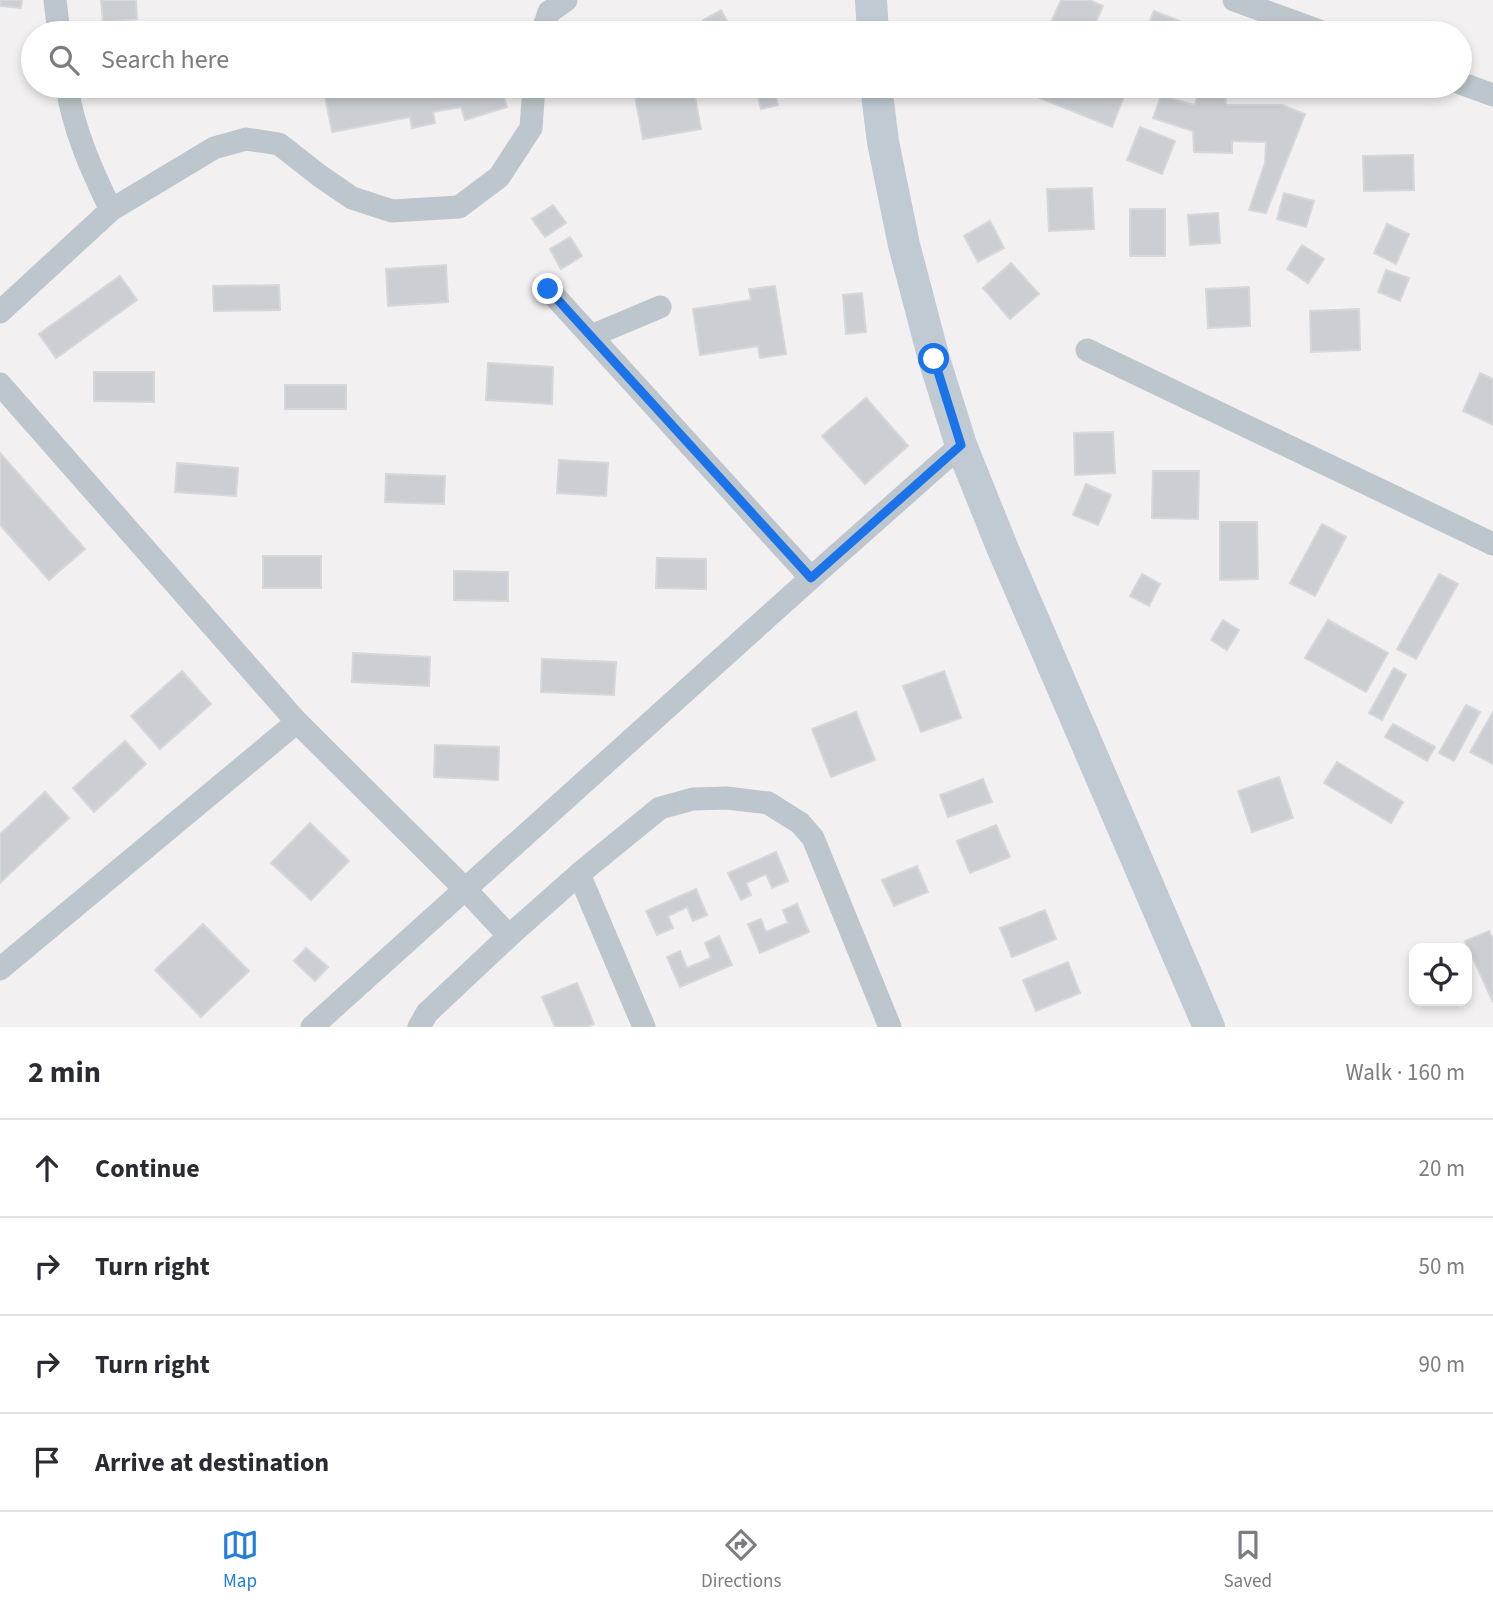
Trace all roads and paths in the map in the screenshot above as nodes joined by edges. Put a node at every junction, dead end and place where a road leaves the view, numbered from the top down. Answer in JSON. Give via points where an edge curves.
{"nodes":[{"id":1,"x":55,"y":0,"type":"edge"},
{"id":2,"x":566,"y":0,"type":"edge"},
{"id":3,"x":871,"y":0,"type":"edge"},
{"id":4,"x":1234,"y":0,"type":"edge"},
{"id":5,"x":58,"y":21,"type":"edge"},
{"id":6,"x":546,"y":21,"type":"edge"},
{"id":7,"x":872,"y":21,"type":"edge"},
{"id":8,"x":1292,"y":21,"type":"edge"},
{"id":9,"x":1472,"y":87,"type":"edge"},
{"id":10,"x":1493,"y":95,"type":"edge"},
{"id":11,"x":69,"y":98,"type":"edge"},
{"id":12,"x":533,"y":98,"type":"edge"},
{"id":13,"x":878,"y":98,"type":"edge"},
{"id":14,"x":111,"y":210,"type":"junction"},
{"id":15,"x":548,"y":289,"type":"dead end"},
{"id":16,"x":660,"y":307,"type":"dead end"},
{"id":17,"x":0,"y":312,"type":"edge"},
{"id":18,"x":591,"y":336,"type":"junction"},
{"id":19,"x":1087,"y":350,"type":"dead end"},
{"id":20,"x":0,"y":384,"type":"edge"},
{"id":21,"x":961,"y":445,"type":"junction"},
{"id":22,"x":1493,"y":544,"type":"edge"},
{"id":23,"x":811,"y":578,"type":"junction"},
{"id":24,"x":297,"y":722,"type":"junction"},
{"id":25,"x":579,"y":874,"type":"junction"},
{"id":26,"x":466,"y":889,"type":"junction"},
{"id":27,"x":509,"y":936,"type":"junction"},
{"id":28,"x":0,"y":969,"type":"edge"},
{"id":29,"x":313,"y":1027,"type":"edge"},
{"id":30,"x":419,"y":1027,"type":"edge"},
{"id":31,"x":643,"y":1027,"type":"edge"},
{"id":32,"x":890,"y":1027,"type":"edge"},
{"id":33,"x":1209,"y":1027,"type":"edge"}],
"edges":[{"from":1,"to":5,"type":"street"},
{"from":2,"to":6,"type":"street","via":[[549,12]]},
{"from":3,"to":7,"type":"street"},
{"from":4,"to":8,"type":"street"},
{"from":9,"to":10,"type":"street"},
{"from":11,"to":14,"type":"street","via":[[89,165]]},
{"from":12,"to":14,"type":"street","via":[[531,128],[499,177],[459,207],[392,211],[372,205],[352,198],[279,144],[246,139],[214,148]]},
{"from":13,"to":21,"type":"street","via":[[904,245]]},
{"from":14,"to":17,"type":"street"},
{"from":15,"to":18,"type":"street"},
{"from":16,"to":18,"type":"street"},
{"from":18,"to":23,"type":"street"},
{"from":19,"to":22,"type":"street"},
{"from":20,"to":24,"type":"street"},
{"from":21,"to":23,"type":"street"},
{"from":21,"to":33,"type":"street"},
{"from":23,"to":26,"type":"street"},
{"from":24,"to":26,"type":"street"},
{"from":24,"to":28,"type":"street"},
{"from":25,"to":27,"type":"street"},
{"from":25,"to":31,"type":"street"},
{"from":25,"to":32,"type":"street","via":[[660,808],[694,799],[768,803],[800,822],[813,838]]},
{"from":26,"to":27,"type":"street"},
{"from":26,"to":29,"type":"street"},
{"from":27,"to":30,"type":"street","via":[[427,1013]]}]}
